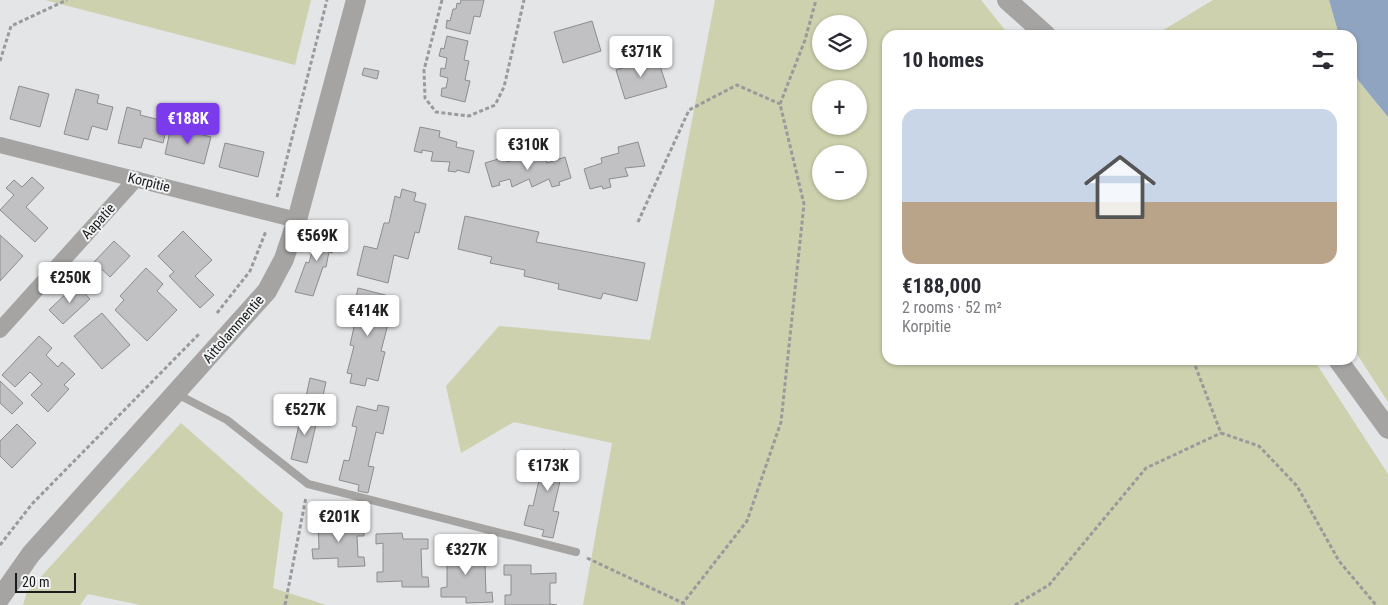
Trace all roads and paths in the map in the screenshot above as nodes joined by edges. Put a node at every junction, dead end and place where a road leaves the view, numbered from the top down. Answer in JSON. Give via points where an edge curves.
{"nodes":[{"id":1,"x":67,"y":0,"type":"edge"},
{"id":2,"x":327,"y":0,"type":"edge"},
{"id":3,"x":356,"y":0,"type":"edge"},
{"id":4,"x":442,"y":0,"type":"edge"},
{"id":5,"x":524,"y":0,"type":"edge"},
{"id":6,"x":816,"y":0,"type":"edge"},
{"id":7,"x":1008,"y":0,"type":"edge"},
{"id":8,"x":1041,"y":30,"type":"edge"},
{"id":9,"x":0,"y":60,"type":"edge"},
{"id":10,"x":780,"y":104,"type":"junction"},
{"id":11,"x":0,"y":145,"type":"edge"},
{"id":12,"x":136,"y":179,"type":"junction"},
{"id":13,"x":272,"y":214,"type":"junction"},
{"id":14,"x":297,"y":220,"type":"junction"},
{"id":15,"x":638,"y":222,"type":"dead end"},
{"id":16,"x":211,"y":321,"type":"dead end"},
{"id":17,"x":204,"y":328,"type":"dead end"},
{"id":18,"x":0,"y":330,"type":"edge"},
{"id":19,"x":1194,"y":365,"type":"edge"},
{"id":20,"x":1342,"y":365,"type":"edge"},
{"id":21,"x":177,"y":394,"type":"junction"},
{"id":22,"x":1388,"y":429,"type":"edge"},
{"id":23,"x":1221,"y":433,"type":"junction"},
{"id":24,"x":308,"y":484,"type":"junction"},
{"id":25,"x":0,"y":545,"type":"edge"},
{"id":26,"x":576,"y":552,"type":"joint"},
{"id":27,"x":0,"y":598,"type":"edge"},
{"id":28,"x":684,"y":604,"type":"edge"},
{"id":29,"x":285,"y":605,"type":"edge"},
{"id":30,"x":1015,"y":605,"type":"edge"},
{"id":31,"x":1376,"y":605,"type":"edge"}],
"edges":[{"from":1,"to":9,"type":"path","via":[[10,26]]},
{"from":2,"to":13,"type":"path"},
{"from":3,"to":14,"type":"street","name":"Aittolammentie"},
{"from":4,"to":5,"type":"path","via":[[424,70],[425,98],[436,112],[470,116],[495,105],[504,87]]},
{"from":6,"to":10,"type":"path","via":[[805,40]]},
{"from":7,"to":8,"type":"street"},
{"from":10,"to":15,"type":"path","via":[[737,84],[689,110]]},
{"from":10,"to":28,"type":"path","via":[[804,204],[781,422],[747,521]]},
{"from":11,"to":12,"type":"street","name":"Korpitie"},
{"from":12,"to":13,"type":"street","name":"Korpitie"},
{"from":12,"to":18,"type":"street","name":"Aapatie"},
{"from":13,"to":14,"type":"street","name":"Korpitie"},
{"from":13,"to":16,"type":"path","via":[[250,271]]},
{"from":14,"to":21,"type":"street","name":"Aittolammentie","via":[[284,258],[267,290]]},
{"from":17,"to":25,"type":"path","via":[[32,504]]},
{"from":19,"to":23,"type":"path"},
{"from":20,"to":22,"type":"street"},
{"from":21,"to":24,"type":"lane","via":[[227,420]]},
{"from":21,"to":27,"type":"street","name":"Aittolammentie","via":[[31,554]]},
{"from":23,"to":30,"type":"path","via":[[1146,468],[1049,585]]},
{"from":23,"to":31,"type":"path","via":[[1259,446],[1297,486],[1339,561]]},
{"from":24,"to":26,"type":"lane"},
{"from":24,"to":29,"type":"path"},
{"from":26,"to":28,"type":"path"}]}
